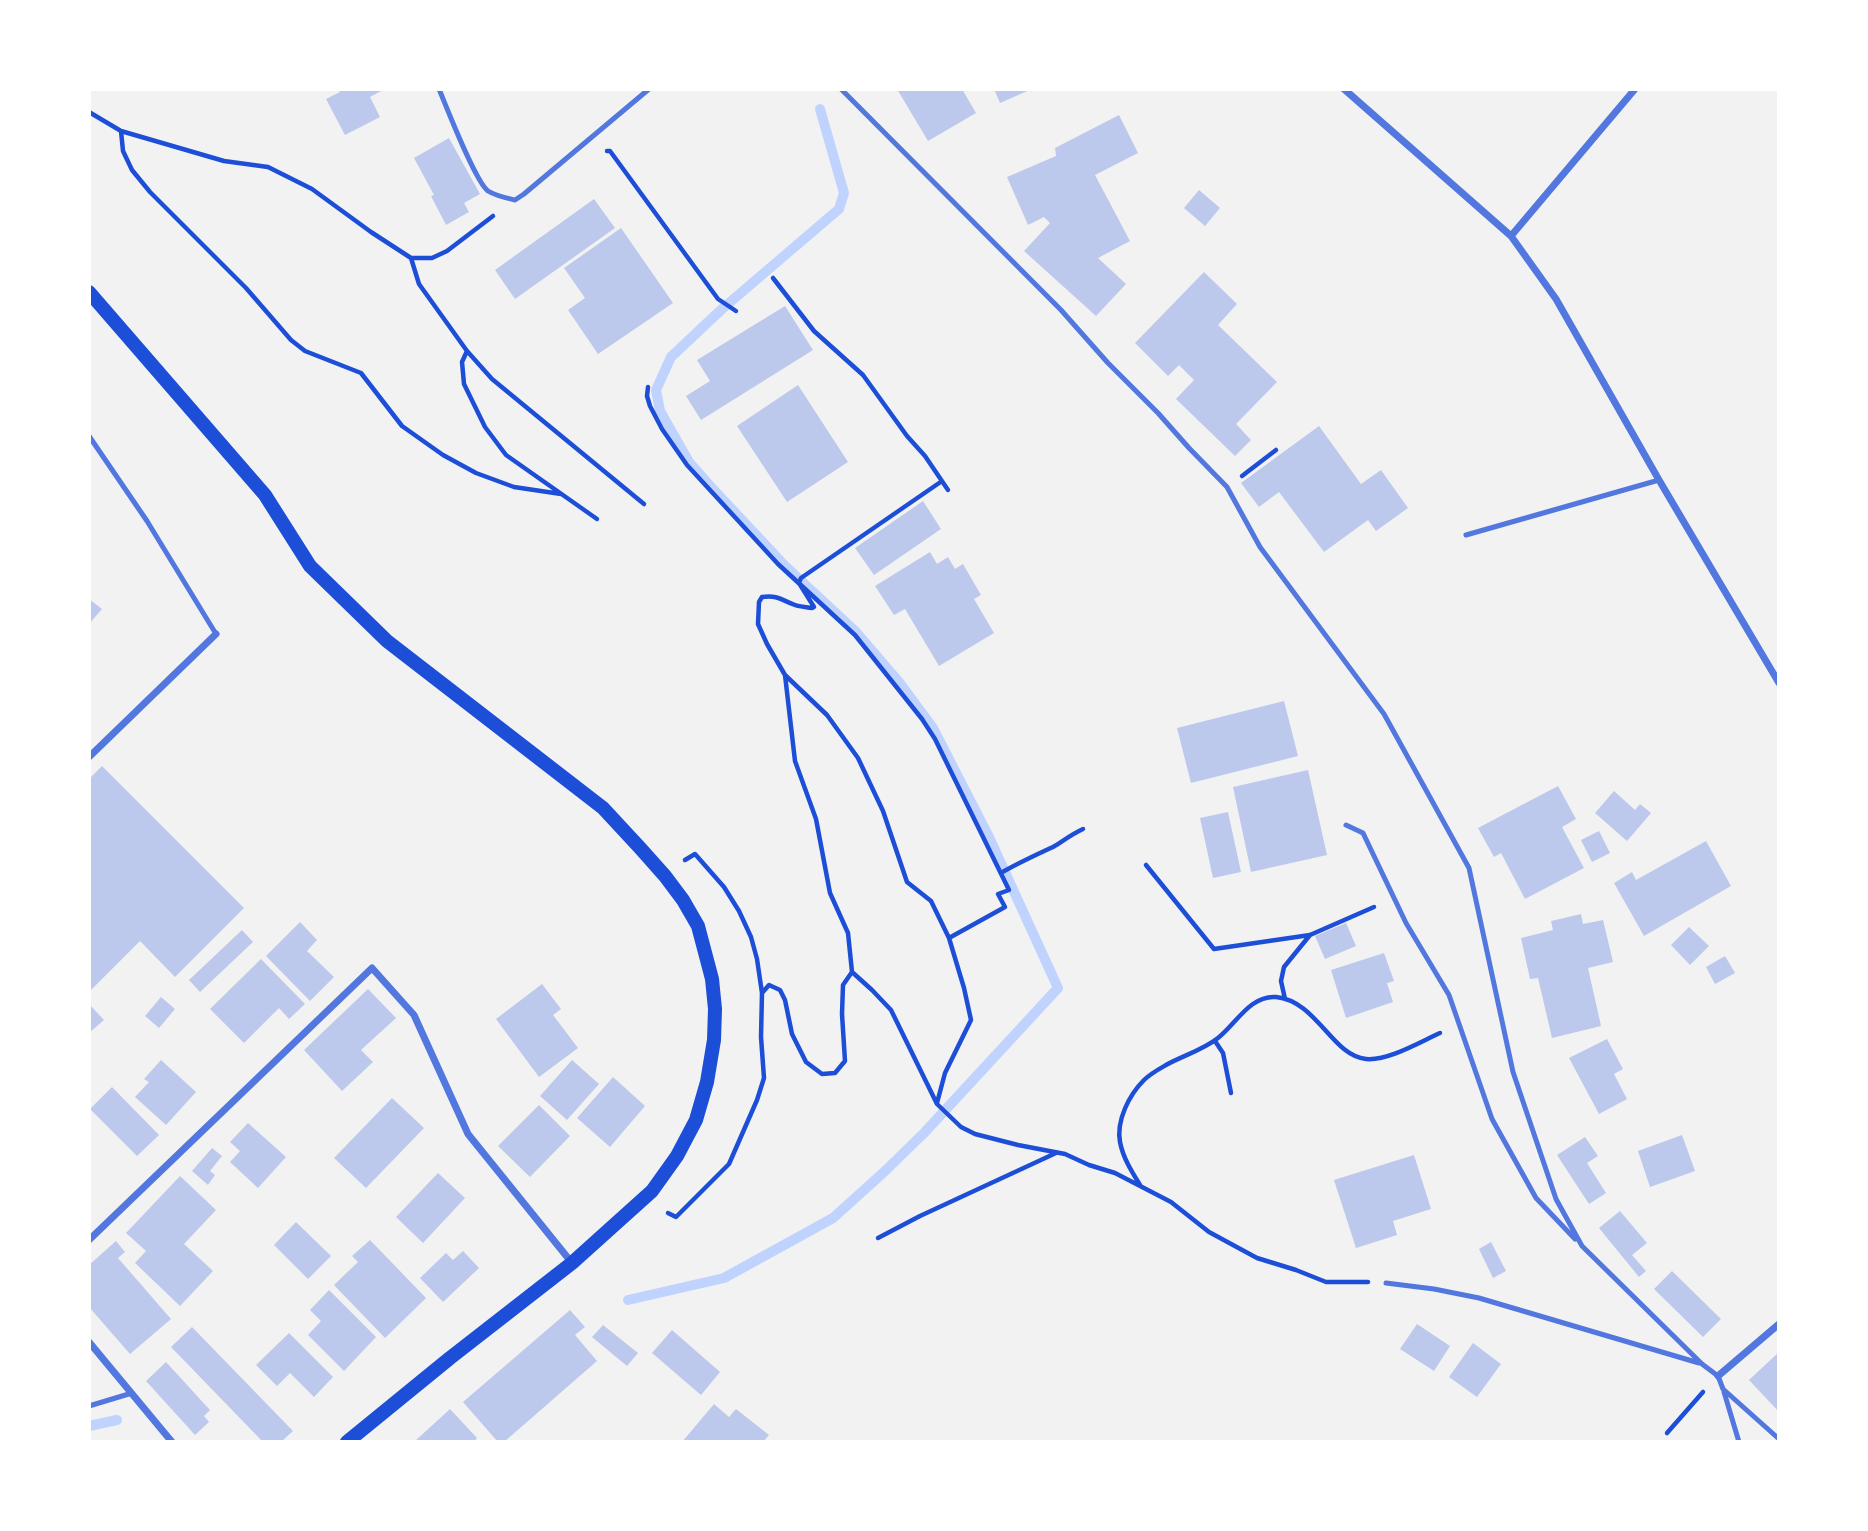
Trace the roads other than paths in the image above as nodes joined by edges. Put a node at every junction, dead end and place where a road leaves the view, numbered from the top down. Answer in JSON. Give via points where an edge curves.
{"nodes":[{"id":1,"x":439,"y":89,"type":"edge"},
{"id":2,"x":649,"y":89,"type":"edge"},
{"id":3,"x":841,"y":89,"type":"edge"},
{"id":4,"x":1344,"y":89,"type":"edge"},
{"id":5,"x":1636,"y":89,"type":"edge"},
{"id":6,"x":1511,"y":236,"type":"junction"},
{"id":7,"x":89,"y":292,"type":"edge"},
{"id":8,"x":89,"y":436,"type":"edge"},
{"id":9,"x":1659,"y":480,"type":"junction"},
{"id":10,"x":1466,"y":535,"type":"dead end"},
{"id":11,"x":216,"y":634,"type":"joint"},
{"id":12,"x":1779,"y":683,"type":"edge"},
{"id":13,"x":89,"y":757,"type":"edge"},
{"id":14,"x":1346,"y":825,"type":"dead end"},
{"id":15,"x":89,"y":1240,"type":"edge"},
{"id":16,"x":1582,"y":1246,"type":"junction"},
{"id":17,"x":572,"y":1263,"type":"junction"},
{"id":18,"x":1386,"y":1283,"type":"road end"},
{"id":19,"x":1779,"y":1324,"type":"edge"},
{"id":20,"x":89,"y":1342,"type":"edge"},
{"id":21,"x":1702,"y":1364,"type":"junction"},
{"id":22,"x":1718,"y":1376,"type":"junction"},
{"id":23,"x":1723,"y":1389,"type":"junction"},
{"id":24,"x":132,"y":1394,"type":"junction"},
{"id":25,"x":89,"y":1406,"type":"edge"},
{"id":26,"x":1779,"y":1439,"type":"edge"},
{"id":27,"x":172,"y":1442,"type":"edge"},
{"id":28,"x":347,"y":1442,"type":"edge"},
{"id":29,"x":1739,"y":1442,"type":"edge"}],
"edges":[{"from":1,"to":2,"type":"lane","via":[[486,189],[515,200]]},
{"from":3,"to":16,"type":"lane","via":[[1061,310],[1227,487],[1260,547],[1384,714],[1469,868],[1513,1072],[1556,1199]]},
{"from":4,"to":6,"type":"street"},
{"from":5,"to":6,"type":"street"},
{"from":6,"to":9,"type":"street","via":[[1556,299]]},
{"from":7,"to":17,"type":"main road","via":[[265,495],[310,566],[387,641],[603,808],[665,876],[698,926],[715,1009],[707,1082],[696,1120],[652,1191]]},
{"from":8,"to":11,"type":"lane"},
{"from":9,"to":10,"type":"lane"},
{"from":9,"to":12,"type":"street"},
{"from":11,"to":13,"type":"street"},
{"from":14,"to":16,"type":"lane","via":[[1363,833],[1406,923],[1450,995],[1492,1119],[1536,1198]]},
{"from":15,"to":17,"type":"street","via":[[372,968],[414,1015],[468,1134]]},
{"from":16,"to":21,"type":"lane"},
{"from":17,"to":28,"type":"main road"},
{"from":18,"to":21,"type":"lane","via":[[1479,1298]]},
{"from":19,"to":22,"type":"street"},
{"from":20,"to":24,"type":"street"},
{"from":21,"to":22,"type":"lane"},
{"from":22,"to":23,"type":"lane"},
{"from":23,"to":26,"type":"lane"},
{"from":23,"to":29,"type":"lane"},
{"from":24,"to":25,"type":"lane"},
{"from":24,"to":27,"type":"street"}]}
